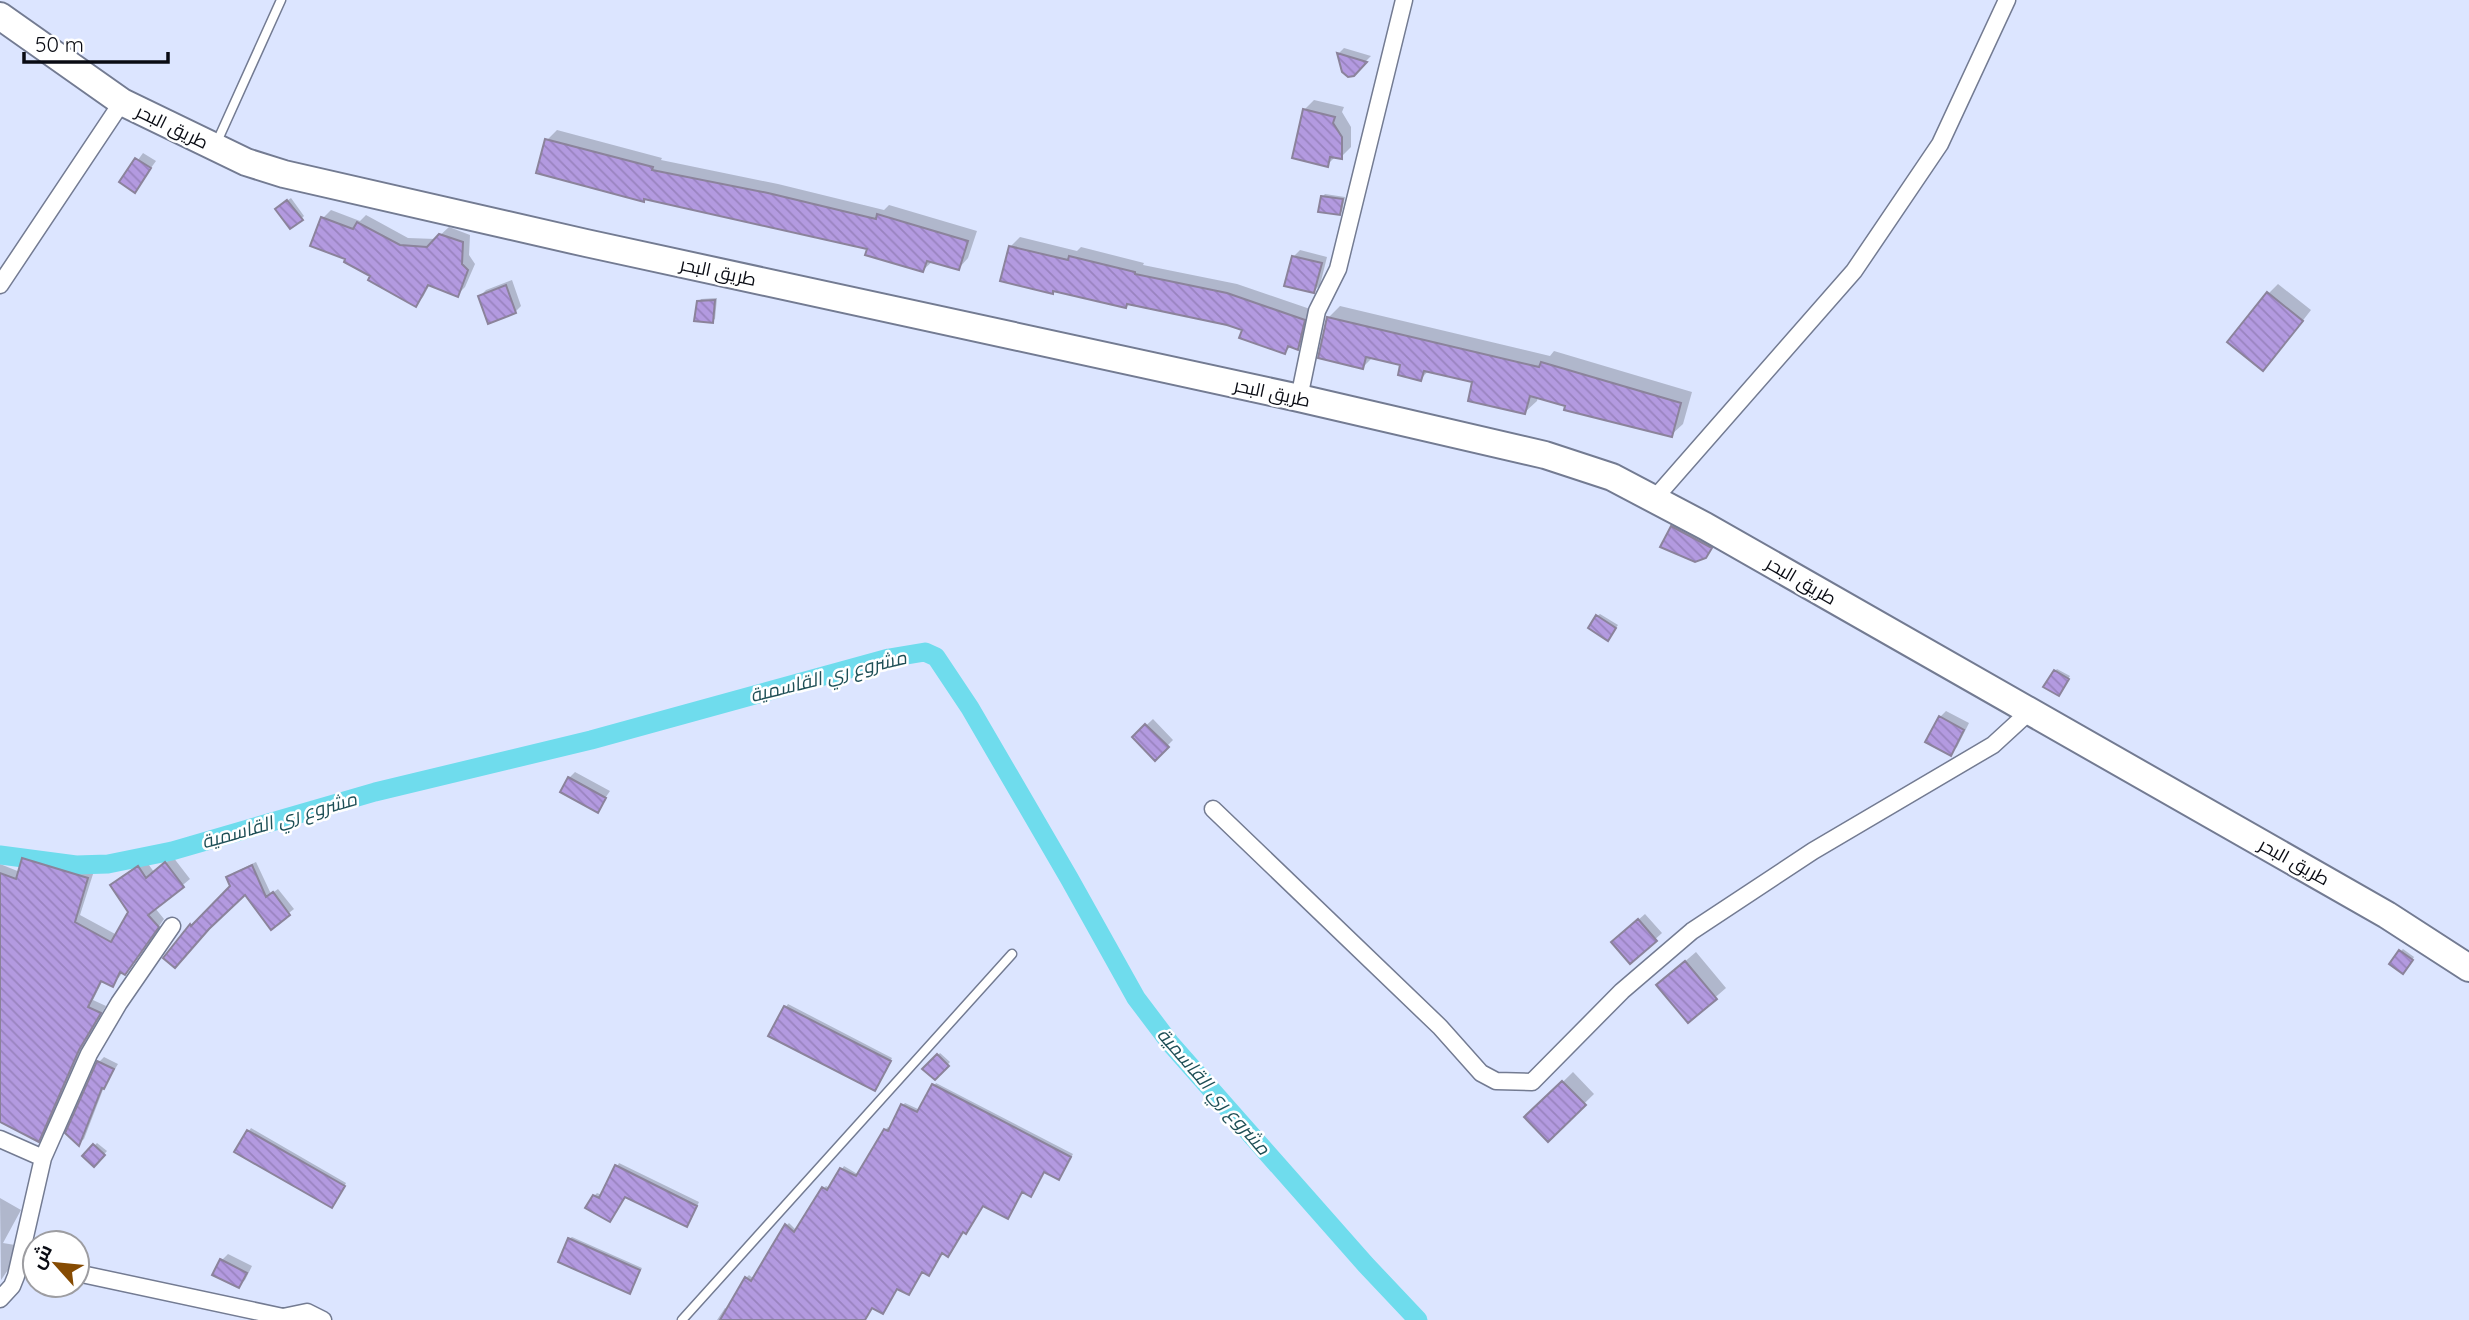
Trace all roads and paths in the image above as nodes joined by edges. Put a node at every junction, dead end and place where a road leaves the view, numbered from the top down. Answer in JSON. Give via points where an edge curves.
{"nodes":[{"id":1,"x":281,"y":0,"type":"edge"},
{"id":2,"x":1404,"y":0,"type":"edge"},
{"id":3,"x":2007,"y":0,"type":"edge"},
{"id":4,"x":0,"y":16,"type":"edge"},
{"id":5,"x":122,"y":102,"type":"junction"},
{"id":6,"x":214,"y":148,"type":"junction"},
{"id":7,"x":0,"y":285,"type":"edge"},
{"id":8,"x":1299,"y":398,"type":"junction"},
{"id":9,"x":1655,"y":498,"type":"junction"},
{"id":10,"x":2029,"y":712,"type":"junction"},
{"id":11,"x":1213,"y":809,"type":"dead end"},
{"id":12,"x":172,"y":926,"type":"dead end"},
{"id":13,"x":1012,"y":954,"type":"dead end"},
{"id":14,"x":2469,"y":968,"type":"edge"},
{"id":15,"x":0,"y":1139,"type":"edge"},
{"id":16,"x":43,"y":1158,"type":"junction"},
{"id":17,"x":32,"y":1229,"type":"edge"},
{"id":18,"x":21,"y":1272,"type":"edge"},
{"id":19,"x":91,"y":1276,"type":"edge"},
{"id":20,"x":0,"y":1299,"type":"edge"},
{"id":21,"x":305,"y":1316,"type":"edge"},
{"id":22,"x":323,"y":1320,"type":"edge"},
{"id":23,"x":682,"y":1320,"type":"edge"}],
"edges":[{"from":1,"to":6,"type":"lane"},
{"from":2,"to":8,"type":"street","via":[[1338,269],[1317,311]]},
{"from":3,"to":9,"type":"street","via":[[1940,144],[1854,271]]},
{"from":4,"to":5,"type":"highway","name":"طريق البحر"},
{"from":5,"to":6,"type":"highway","name":"طريق البحر"},
{"from":5,"to":7,"type":"street"},
{"from":6,"to":8,"type":"highway","name":"طريق البحر","via":[[246,162],[323,183]]},
{"from":8,"to":9,"type":"highway","name":"طريق البحر","via":[[1545,455],[1612,477]]},
{"from":9,"to":10,"type":"highway","name":"طريق البحر"},
{"from":10,"to":11,"type":"street","via":[[1993,745],[1813,851],[1692,931],[1622,991],[1532,1082],[1496,1081],[1482,1073]]},
{"from":10,"to":14,"type":"highway","name":"طريق البحر","via":[[2387,915]]},
{"from":12,"to":16,"type":"street","via":[[89,1054]]},
{"from":13,"to":23,"type":"lane"},
{"from":15,"to":16,"type":"street"},
{"from":16,"to":17,"type":"street"},
{"from":18,"to":20,"type":"street"},
{"from":19,"to":21,"type":"street","via":[[283,1317]]},
{"from":21,"to":22,"type":"street"}]}
